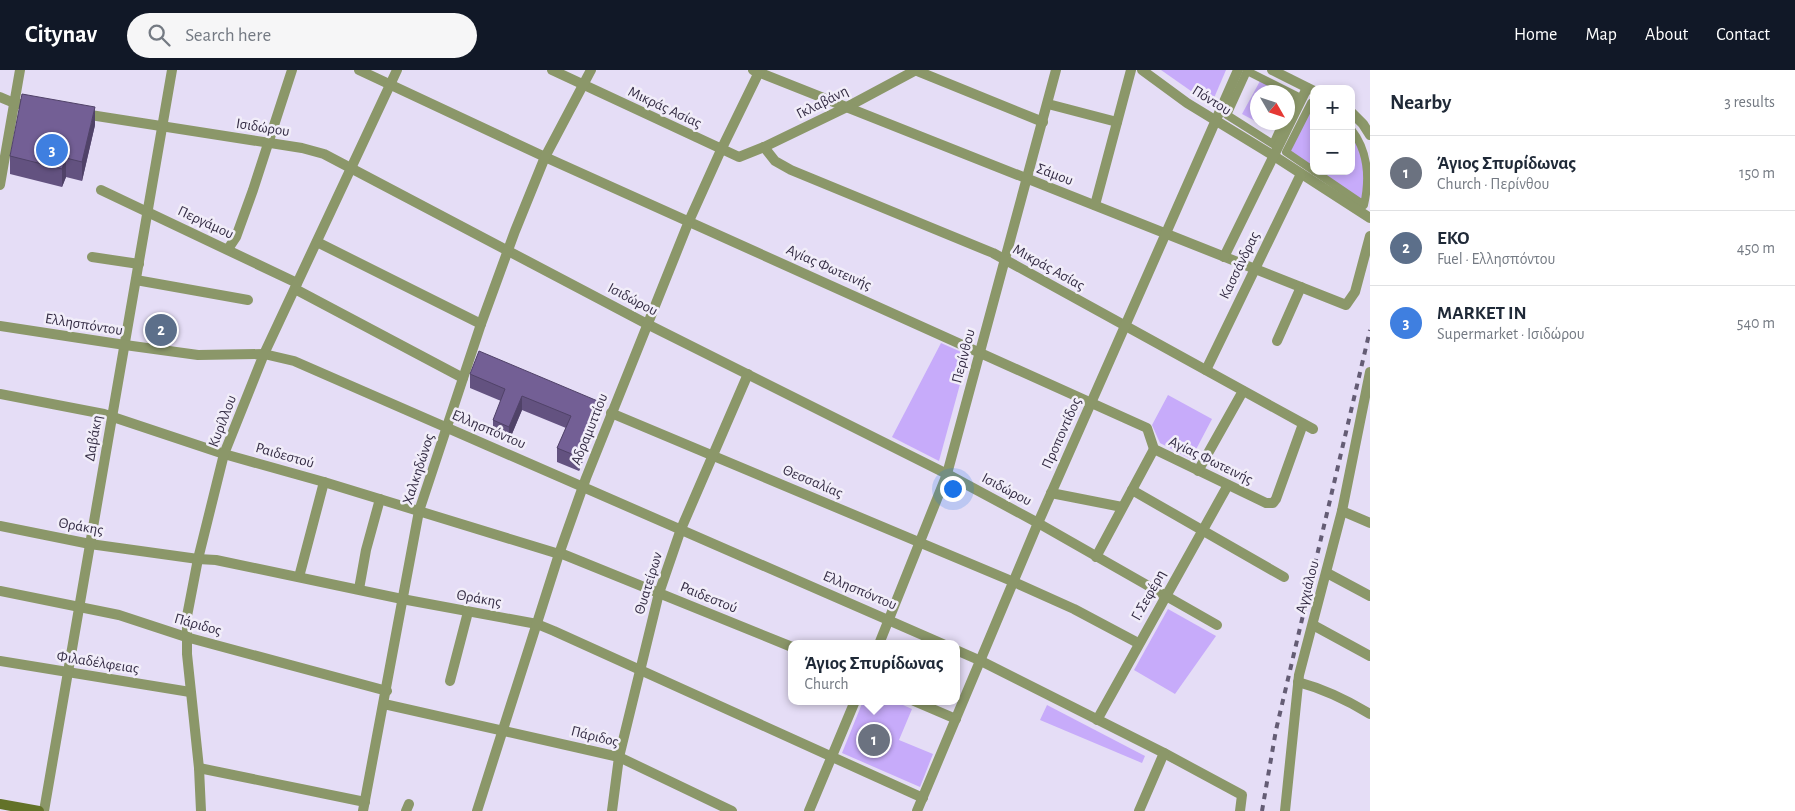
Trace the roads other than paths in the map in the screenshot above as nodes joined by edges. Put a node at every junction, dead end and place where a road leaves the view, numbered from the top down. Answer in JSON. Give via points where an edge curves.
{"nodes":[{"id":1,"x":20,"y":70,"type":"edge"},
{"id":2,"x":172,"y":70,"type":"edge"},
{"id":3,"x":292,"y":70,"type":"edge"},
{"id":4,"x":358,"y":70,"type":"edge"},
{"id":5,"x":397,"y":70,"type":"edge"},
{"id":6,"x":552,"y":70,"type":"edge"},
{"id":7,"x":591,"y":70,"type":"edge"},
{"id":8,"x":916,"y":70,"type":"edge"},
{"id":9,"x":1056,"y":70,"type":"edge"},
{"id":10,"x":1131,"y":70,"type":"edge"},
{"id":11,"x":1142,"y":70,"type":"edge"},
{"id":12,"x":1238,"y":70,"type":"edge"},
{"id":13,"x":1272,"y":70,"type":"edge"},
{"id":14,"x":757,"y":71,"type":"edge"},
{"id":15,"x":390,"y":85,"type":"junction"},
{"id":16,"x":583,"y":85,"type":"junction"},
{"id":17,"x":1275,"y":85,"type":"edge"},
{"id":18,"x":1310,"y":89,"type":"edge"},
{"id":19,"x":1310,"y":92,"type":"edge"},
{"id":20,"x":0,"y":96,"type":"edge"},
{"id":21,"x":14,"y":103,"type":"junction"},
{"id":22,"x":1048,"y":104,"type":"junction"},
{"id":23,"x":1310,"y":105,"type":"edge"},
{"id":24,"x":39,"y":107,"type":"edge"},
{"id":25,"x":847,"y":107,"type":"junction"},
{"id":26,"x":77,"y":113,"type":"edge"},
{"id":27,"x":1355,"y":116,"type":"edge"},
{"id":28,"x":1215,"y":120,"type":"junction"},
{"id":29,"x":1043,"y":122,"type":"junction"},
{"id":30,"x":1117,"y":122,"type":"junction"},
{"id":31,"x":163,"y":126,"type":"junction"},
{"id":32,"x":1250,"y":130,"type":"edge"},
{"id":33,"x":1251,"y":130,"type":"edge"},
{"id":34,"x":1280,"y":130,"type":"edge"},
{"id":35,"x":1355,"y":134,"type":"edge"},
{"id":36,"x":1370,"y":135,"type":"edge"},
{"id":37,"x":268,"y":143,"type":"junction"},
{"id":38,"x":764,"y":147,"type":"junction"},
{"id":39,"x":721,"y":150,"type":"junction"},
{"id":40,"x":1274,"y":156,"type":"junction"},
{"id":41,"x":545,"y":157,"type":"junction"},
{"id":42,"x":739,"y":157,"type":"joint"},
{"id":43,"x":352,"y":168,"type":"junction"},
{"id":44,"x":1310,"y":168,"type":"edge"},
{"id":45,"x":1301,"y":174,"type":"junction"},
{"id":46,"x":1320,"y":175,"type":"edge"},
{"id":47,"x":1028,"y":179,"type":"junction"},
{"id":48,"x":0,"y":185,"type":"edge"},
{"id":49,"x":101,"y":190,"type":"dead end"},
{"id":50,"x":1095,"y":205,"type":"junction"},
{"id":51,"x":148,"y":212,"type":"junction"},
{"id":52,"x":1370,"y":218,"type":"edge"},
{"id":53,"x":689,"y":221,"type":"junction"},
{"id":54,"x":1167,"y":233,"type":"junction"},
{"id":55,"x":1370,"y":236,"type":"edge"},
{"id":56,"x":317,"y":242,"type":"junction"},
{"id":57,"x":228,"y":249,"type":"junction"},
{"id":58,"x":507,"y":250,"type":"junction"},
{"id":59,"x":92,"y":257,"type":"dead end"},
{"id":60,"x":1224,"y":257,"type":"junction"},
{"id":61,"x":1005,"y":259,"type":"junction"},
{"id":62,"x":139,"y":264,"type":"junction"},
{"id":63,"x":1254,"y":268,"type":"junction"},
{"id":64,"x":136,"y":280,"type":"junction"},
{"id":65,"x":296,"y":286,"type":"junction"},
{"id":66,"x":1301,"y":288,"type":"junction"},
{"id":67,"x":248,"y":300,"type":"dead end"},
{"id":68,"x":481,"y":324,"type":"junction"},
{"id":69,"x":647,"y":324,"type":"junction"},
{"id":70,"x":0,"y":326,"type":"edge"},
{"id":71,"x":1125,"y":327,"type":"junction"},
{"id":72,"x":1277,"y":341,"type":"dead end"},
{"id":73,"x":124,"y":345,"type":"junction"},
{"id":74,"x":979,"y":352,"type":"junction"},
{"id":75,"x":264,"y":354,"type":"junction"},
{"id":76,"x":1206,"y":370,"type":"junction"},
{"id":77,"x":1370,"y":372,"type":"edge"},
{"id":78,"x":748,"y":374,"type":"junction"},
{"id":79,"x":463,"y":378,"type":"junction"},
{"id":80,"x":1243,"y":391,"type":"junction"},
{"id":81,"x":0,"y":394,"type":"edge"},
{"id":82,"x":1091,"y":402,"type":"junction"},
{"id":83,"x":607,"y":412,"type":"junction"},
{"id":84,"x":112,"y":417,"type":"junction"},
{"id":85,"x":1302,"y":424,"type":"junction"},
{"id":86,"x":447,"y":427,"type":"junction"},
{"id":87,"x":1313,"y":429,"type":"dead end"},
{"id":88,"x":1154,"y":450,"type":"junction"},
{"id":89,"x":224,"y":454,"type":"junction"},
{"id":90,"x":712,"y":455,"type":"junction"},
{"id":91,"x":1198,"y":471,"type":"junction"},
{"id":92,"x":947,"y":474,"type":"junction"},
{"id":93,"x":324,"y":482,"type":"junction"},
{"id":94,"x":1228,"y":485,"type":"junction"},
{"id":95,"x":583,"y":486,"type":"junction"},
{"id":96,"x":1132,"y":490,"type":"junction"},
{"id":97,"x":1051,"y":494,"type":"junction"},
{"id":98,"x":380,"y":499,"type":"junction"},
{"id":99,"x":1122,"y":507,"type":"junction"},
{"id":100,"x":419,"y":511,"type":"junction"},
{"id":101,"x":1342,"y":511,"type":"junction"},
{"id":102,"x":1038,"y":523,"type":"junction"},
{"id":103,"x":1370,"y":523,"type":"edge"},
{"id":104,"x":0,"y":526,"type":"edge"},
{"id":105,"x":681,"y":529,"type":"junction"},
{"id":106,"x":1202,"y":530,"type":"junction"},
{"id":107,"x":920,"y":542,"type":"junction"},
{"id":108,"x":90,"y":544,"type":"junction"},
{"id":109,"x":559,"y":553,"type":"junction"},
{"id":110,"x":1096,"y":557,"type":"junction"},
{"id":111,"x":198,"y":559,"type":"junction"},
{"id":112,"x":1327,"y":573,"type":"junction"},
{"id":113,"x":299,"y":577,"type":"junction"},
{"id":114,"x":1284,"y":577,"type":"dead end"},
{"id":115,"x":1014,"y":582,"type":"junction"},
{"id":116,"x":359,"y":590,"type":"junction"},
{"id":117,"x":0,"y":592,"type":"edge"},
{"id":118,"x":659,"y":593,"type":"junction"},
{"id":119,"x":1164,"y":596,"type":"junction"},
{"id":120,"x":1370,"y":596,"type":"edge"},
{"id":121,"x":402,"y":599,"type":"junction"},
{"id":122,"x":79,"y":606,"type":"junction"},
{"id":123,"x":468,"y":612,"type":"junction"},
{"id":124,"x":889,"y":619,"type":"junction"},
{"id":125,"x":536,"y":624,"type":"junction"},
{"id":126,"x":1217,"y":625,"type":"dead end"},
{"id":127,"x":1313,"y":625,"type":"junction"},
{"id":128,"x":186,"y":637,"type":"junction"},
{"id":129,"x":881,"y":640,"type":"edge"},
{"id":130,"x":934,"y":640,"type":"edge"},
{"id":131,"x":1138,"y":643,"type":"junction"},
{"id":132,"x":788,"y":645,"type":"edge"},
{"id":133,"x":960,"y":652,"type":"edge"},
{"id":134,"x":1370,"y":656,"type":"edge"},
{"id":135,"x":0,"y":661,"type":"edge"},
{"id":136,"x":981,"y":661,"type":"junction"},
{"id":137,"x":640,"y":669,"type":"junction"},
{"id":138,"x":68,"y":672,"type":"junction"},
{"id":139,"x":450,"y":681,"type":"dead end"},
{"id":140,"x":1298,"y":682,"type":"junction"},
{"id":141,"x":387,"y":691,"type":"junction"},
{"id":142,"x":190,"y":692,"type":"junction"},
{"id":143,"x":384,"y":704,"type":"junction"},
{"id":144,"x":853,"y":705,"type":"edge"},
{"id":145,"x":923,"y":705,"type":"edge"},
{"id":146,"x":1370,"y":714,"type":"edge"},
{"id":147,"x":956,"y":719,"type":"junction"},
{"id":148,"x":1097,"y":720,"type":"junction"},
{"id":149,"x":502,"y":730,"type":"junction"},
{"id":150,"x":1164,"y":753,"type":"junction"},
{"id":151,"x":619,"y":757,"type":"junction"},
{"id":152,"x":832,"y":758,"type":"junction"},
{"id":153,"x":199,"y":768,"type":"junction"},
{"id":154,"x":923,"y":798,"type":"junction"},
{"id":155,"x":0,"y":804,"type":"edge"},
{"id":156,"x":364,"y":807,"type":"edge"},
{"id":157,"x":39,"y":811,"type":"edge"},
{"id":158,"x":44,"y":811,"type":"edge"},
{"id":159,"x":201,"y":811,"type":"edge"},
{"id":160,"x":477,"y":811,"type":"edge"},
{"id":161,"x":612,"y":811,"type":"edge"},
{"id":162,"x":732,"y":811,"type":"edge"},
{"id":163,"x":810,"y":811,"type":"edge"},
{"id":164,"x":917,"y":811,"type":"edge"},
{"id":165,"x":1139,"y":811,"type":"edge"},
{"id":166,"x":1240,"y":811,"type":"edge"},
{"id":167,"x":1286,"y":811,"type":"edge"}],
"edges":[{"from":1,"to":21,"type":"street"},
{"from":2,"to":31,"type":"street","name":"Δαβάκη"},
{"from":3,"to":37,"type":"street"},
{"from":4,"to":15,"type":"street","name":"Αγίας Φωτεινής"},
{"from":5,"to":15,"type":"street","name":"Κυρίλλου"},
{"from":6,"to":16,"type":"street","name":"Μικράς Ασίας"},
{"from":7,"to":16,"type":"street","name":"Χαλκηδώνος"},
{"from":8,"to":25,"type":"street","name":"Γκλαβάνη"},
{"from":8,"to":29,"type":"street"},
{"from":9,"to":22,"type":"street","name":"Περίνθου"},
{"from":10,"to":30,"type":"street"},
{"from":11,"to":28,"type":"street","name":"Πόντου"},
{"from":12,"to":28,"type":"street","name":"Προποντίδος"},
{"from":13,"to":18,"type":"street"},
{"from":14,"to":25,"type":"street","name":"Σάμου"},
{"from":14,"to":39,"type":"street","name":"Αδραμυττίου"},
{"from":15,"to":41,"type":"street","name":"Αγίας Φωτεινής"},
{"from":15,"to":43,"type":"street","name":"Κυρίλλου"},
{"from":16,"to":39,"type":"street","name":"Μικράς Ασίας"},
{"from":16,"to":41,"type":"street","name":"Χαλκηδώνος"},
{"from":17,"to":32,"type":"street","via":[[1247,71],[1227,115]]},
{"from":19,"to":40,"type":"street"},
{"from":20,"to":21,"type":"street"},
{"from":21,"to":24,"type":"street"},
{"from":21,"to":48,"type":"street"},
{"from":22,"to":29,"type":"street","name":"Περίνθου"},
{"from":22,"to":30,"type":"street"},
{"from":23,"to":44,"type":"street","via":[[1286,152]]},
{"from":25,"to":38,"type":"street","name":"Γκλαβάνη"},
{"from":25,"to":47,"type":"street","name":"Σάμου"},
{"from":26,"to":31,"type":"street","name":"Ισιδώρου"},
{"from":27,"to":36,"type":"street"},
{"from":28,"to":40,"type":"street","name":"Πόντου"},
{"from":28,"to":54,"type":"street","name":"Προποντίδος"},
{"from":29,"to":47,"type":"street","name":"Περίνθου"},
{"from":30,"to":50,"type":"street"},
{"from":31,"to":37,"type":"street","name":"Ισιδώρου"},
{"from":31,"to":51,"type":"street","name":"Δαβάκη"},
{"from":33,"to":34,"type":"street","via":[[1273,144]]},
{"from":35,"to":46,"type":"street","via":[[1368,178],[1364,205]]},
{"from":37,"to":43,"type":"street","name":"Ισιδώρου","via":[[313,150]]},
{"from":37,"to":57,"type":"street","via":[[236,237]]},
{"from":38,"to":42,"type":"street","name":"Γκλαβάνη"},
{"from":38,"to":61,"type":"street","name":"Μικράς Ασίας","via":[[775,161],[791,170]]},
{"from":39,"to":42,"type":"street","name":"Μικράς Ασίας"},
{"from":39,"to":53,"type":"street","name":"Αδραμυττίου"},
{"from":40,"to":45,"type":"street","name":"Πόντου"},
{"from":40,"to":60,"type":"street"},
{"from":41,"to":53,"type":"street","name":"Αγίας Φωτεινής"},
{"from":41,"to":58,"type":"street","name":"Χαλκηδώνος"},
{"from":43,"to":56,"type":"street","name":"Κυρίλλου"},
{"from":43,"to":58,"type":"street","name":"Ισιδώρου"},
{"from":45,"to":52,"type":"street","name":"Πόντου"},
{"from":45,"to":63,"type":"street","name":"Κασσάνδρας"},
{"from":47,"to":50,"type":"street","name":"Σάμου"},
{"from":47,"to":61,"type":"street","name":"Περίνθου"},
{"from":49,"to":51,"type":"street","name":"Περγάμου"},
{"from":50,"to":54,"type":"street","name":"Σάμου"},
{"from":51,"to":57,"type":"street","name":"Περγάμου"},
{"from":51,"to":62,"type":"street","name":"Δαβάκη"},
{"from":53,"to":69,"type":"street","name":"Αδραμυττίου"},
{"from":53,"to":74,"type":"street","name":"Αγίας Φωτεινής"},
{"from":54,"to":60,"type":"street","name":"Σάμου"},
{"from":54,"to":71,"type":"street","name":"Προποντίδος"},
{"from":55,"to":66,"type":"street","name":"Σάμου","via":[[1355,292],[1346,305]]},
{"from":56,"to":65,"type":"street","name":"Κυρίλλου"},
{"from":56,"to":68,"type":"street"},
{"from":57,"to":65,"type":"street","name":"Περγάμου"},
{"from":58,"to":68,"type":"street","name":"Χαλκηδώνος"},
{"from":58,"to":69,"type":"street","name":"Ισιδώρου"},
{"from":59,"to":62,"type":"street"},
{"from":60,"to":63,"type":"street","name":"Σάμου"},
{"from":61,"to":71,"type":"street","name":"Μικράς Ασίας"},
{"from":61,"to":74,"type":"street","name":"Περίνθου"},
{"from":62,"to":64,"type":"street","name":"Δαβάκη"},
{"from":63,"to":66,"type":"street","name":"Σάμου"},
{"from":63,"to":76,"type":"street","name":"Κασσάνδρας"},
{"from":64,"to":67,"type":"street"},
{"from":64,"to":73,"type":"street","name":"Δαβάκη"},
{"from":65,"to":75,"type":"street","name":"Κυρίλλου"},
{"from":65,"to":79,"type":"street","name":"Περγάμου"},
{"from":66,"to":72,"type":"street"},
{"from":68,"to":79,"type":"street","name":"Χαλκηδώνος","via":[[475,358]]},
{"from":69,"to":78,"type":"street","name":"Ισιδώρου"},
{"from":69,"to":83,"type":"street","name":"Αδραμυττίου"},
{"from":70,"to":73,"type":"street","name":"Ελλησπόντου"},
{"from":71,"to":76,"type":"street","name":"Μικράς Ασίας"},
{"from":71,"to":82,"type":"street","name":"Προποντίδος"},
{"from":73,"to":75,"type":"street","name":"Ελλησπόντου","via":[[209,356]]},
{"from":73,"to":84,"type":"street","name":"Δαβάκη"},
{"from":74,"to":82,"type":"street","name":"Αγίας Φωτεινής"},
{"from":74,"to":92,"type":"street","name":"Περίνθου"},
{"from":75,"to":86,"type":"street","name":"Ελλησπόντου","via":[[294,361]]},
{"from":75,"to":89,"type":"street","name":"Κυρίλλου"},
{"from":76,"to":80,"type":"street","name":"Μικράς Ασίας"},
{"from":77,"to":101,"type":"street","name":"Αγχιάλου"},
{"from":78,"to":90,"type":"street","name":"Θυατείρων"},
{"from":78,"to":92,"type":"street","name":"Ισιδώρου"},
{"from":79,"to":86,"type":"street","name":"Χαλκηδώνος"},
{"from":80,"to":85,"type":"street","name":"Μικράς Ασίας"},
{"from":80,"to":91,"type":"street"},
{"from":81,"to":84,"type":"street","name":"Ραιδεστού"},
{"from":82,"to":88,"type":"street","name":"Αγίας Φωτεινής","via":[[1147,428]]},
{"from":82,"to":97,"type":"street","name":"Προποντίδος"},
{"from":83,"to":90,"type":"street","name":"Θεσσαλίας"},
{"from":83,"to":95,"type":"street","name":"Αδραμυττίου"},
{"from":84,"to":89,"type":"street","name":"Ραιδεστού"},
{"from":84,"to":108,"type":"street","name":"Δαβάκη"},
{"from":85,"to":87,"type":"street","name":"Μικράς Ασίας"},
{"from":85,"to":94,"type":"street","name":"Αγίας Φωτεινής","via":[[1273,503]]},
{"from":86,"to":95,"type":"street","name":"Ελλησπόντου"},
{"from":86,"to":100,"type":"street","name":"Χαλκηδώνος"},
{"from":88,"to":91,"type":"street","name":"Αγίας Φωτεινής"},
{"from":88,"to":96,"type":"street"},
{"from":89,"to":93,"type":"street","name":"Ραιδεστού"},
{"from":89,"to":111,"type":"street","name":"Κυρίλλου"},
{"from":90,"to":105,"type":"street","name":"Θυατείρων"},
{"from":90,"to":107,"type":"street","name":"Θεσσαλίας"},
{"from":91,"to":94,"type":"street","name":"Αγίας Φωτεινής"},
{"from":92,"to":102,"type":"street","name":"Ισιδώρου"},
{"from":92,"to":107,"type":"street","name":"Περίνθου"},
{"from":93,"to":98,"type":"street","name":"Ραιδεστού"},
{"from":93,"to":113,"type":"street"},
{"from":94,"to":106,"type":"street","name":"Γ. Σεφέρη"},
{"from":95,"to":105,"type":"street","name":"Ελλησπόντου"},
{"from":95,"to":109,"type":"street","name":"Αδραμυττίου"},
{"from":96,"to":99,"type":"street"},
{"from":96,"to":106,"type":"street"},
{"from":97,"to":99,"type":"street"},
{"from":97,"to":102,"type":"street","name":"Προποντίδος"},
{"from":98,"to":100,"type":"street","name":"Ραιδεστού"},
{"from":98,"to":116,"type":"street"},
{"from":99,"to":110,"type":"street"},
{"from":100,"to":109,"type":"street","name":"Ραιδεστού"},
{"from":100,"to":121,"type":"street","name":"Χαλκηδώνος"},
{"from":101,"to":103,"type":"street"},
{"from":101,"to":112,"type":"street","name":"Αγχιάλου"},
{"from":102,"to":110,"type":"street","name":"Ισιδώρου"},
{"from":102,"to":115,"type":"street","name":"Προποντίδος"},
{"from":104,"to":108,"type":"street","name":"Θράκης"},
{"from":105,"to":118,"type":"street","name":"Θυατείρων"},
{"from":105,"to":124,"type":"street","name":"Ελλησπόντου"},
{"from":106,"to":114,"type":"street"},
{"from":106,"to":119,"type":"street","name":"Γ. Σεφέρη"},
{"from":107,"to":115,"type":"street","name":"Θεσσαλίας"},
{"from":107,"to":124,"type":"street","name":"Περίνθου"},
{"from":108,"to":111,"type":"street","name":"Θράκης"},
{"from":108,"to":122,"type":"street","name":"Δαβάκη"},
{"from":109,"to":118,"type":"street","name":"Ραιδεστού"},
{"from":109,"to":125,"type":"street","name":"Αδραμυττίου"},
{"from":110,"to":119,"type":"street","name":"Ισιδώρου"},
{"from":111,"to":113,"type":"street","name":"Θράκης"},
{"from":111,"to":128,"type":"street","name":"Κυρίλλου","via":[[186,616]]},
{"from":112,"to":120,"type":"street"},
{"from":112,"to":127,"type":"street","name":"Αγχιάλου"},
{"from":113,"to":116,"type":"street","name":"Θράκης"},
{"from":115,"to":131,"type":"street","name":"Θεσσαλίας"},
{"from":115,"to":136,"type":"street","name":"Προποντίδος"},
{"from":116,"to":121,"type":"street","name":"Θράκης"},
{"from":117,"to":122,"type":"street","name":"Πάριδος"},
{"from":118,"to":132,"type":"street","name":"Ραιδεστού"},
{"from":118,"to":137,"type":"street","name":"Θυατείρων"},
{"from":119,"to":126,"type":"street","name":"Ισιδώρου"},
{"from":119,"to":131,"type":"street","name":"Γ. Σεφέρη"},
{"from":121,"to":123,"type":"street","name":"Θράκης"},
{"from":121,"to":141,"type":"street","name":"Χαλκηδώνος"},
{"from":122,"to":128,"type":"street","name":"Πάριδος"},
{"from":122,"to":138,"type":"street","name":"Δαβάκη"},
{"from":123,"to":125,"type":"street","name":"Θράκης"},
{"from":123,"to":139,"type":"street"},
{"from":124,"to":129,"type":"street","name":"Περίνθου"},
{"from":124,"to":130,"type":"street","name":"Ελλησπόντου"},
{"from":125,"to":137,"type":"street","name":"Θράκης"},
{"from":125,"to":149,"type":"street","name":"Αδραμυττίου"},
{"from":127,"to":134,"type":"street"},
{"from":127,"to":140,"type":"street","name":"Αγχιάλου"},
{"from":128,"to":141,"type":"street","name":"Πάριδος"},
{"from":128,"to":142,"type":"street","name":"Κυρίλλου"},
{"from":131,"to":148,"type":"street","name":"Γ. Σεφέρη"},
{"from":133,"to":136,"type":"street"},
{"from":135,"to":138,"type":"street","name":"Φιλαδέλφειας"},
{"from":136,"to":147,"type":"street","name":"Προποντίδος"},
{"from":136,"to":148,"type":"street"},
{"from":137,"to":151,"type":"street","name":"Θυατείρων"},
{"from":137,"to":152,"type":"street","name":"Θράκης"},
{"from":138,"to":142,"type":"street","name":"Φιλαδέλφειας"},
{"from":138,"to":158,"type":"street","name":"Δαβάκη"},
{"from":140,"to":146,"type":"street","via":[[1345,699]]},
{"from":140,"to":167,"type":"street","name":"Αγχιάλου"},
{"from":141,"to":143,"type":"street","name":"Χαλκηδώνος"},
{"from":142,"to":153,"type":"street","name":"Κυρίλλου"},
{"from":143,"to":149,"type":"street","name":"Πάριδος"},
{"from":143,"to":156,"type":"street","name":"Χαλκηδώνος"},
{"from":144,"to":152,"type":"street"},
{"from":145,"to":147,"type":"street"},
{"from":147,"to":154,"type":"street","name":"Προποντίδος"},
{"from":148,"to":150,"type":"street"},
{"from":149,"to":151,"type":"street","name":"Πάριδος"},
{"from":149,"to":160,"type":"street","name":"Αδραμυττίου"},
{"from":150,"to":165,"type":"street"},
{"from":150,"to":166,"type":"street","via":[[1242,795]]},
{"from":151,"to":161,"type":"street","name":"Θυατείρων"},
{"from":151,"to":162,"type":"street","name":"Πάριδος"},
{"from":152,"to":154,"type":"street","name":"Θράκης"},
{"from":152,"to":163,"type":"street"},
{"from":153,"to":156,"type":"street"},
{"from":153,"to":159,"type":"street","name":"Κυρίλλου"},
{"from":154,"to":164,"type":"street","name":"Προποντίδος"},
{"from":155,"to":157,"type":"main road"}]}
